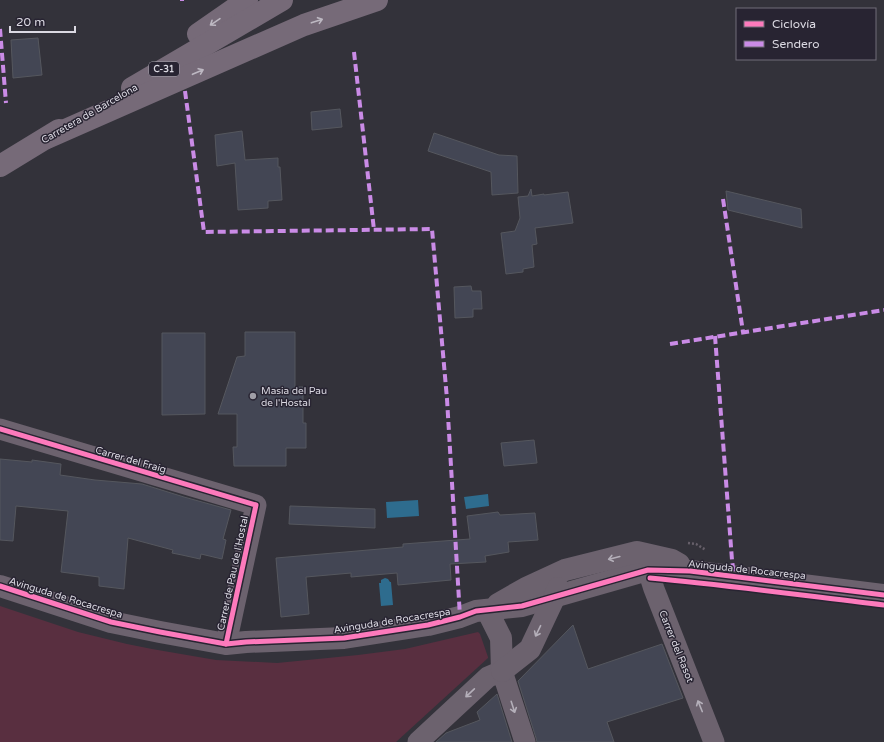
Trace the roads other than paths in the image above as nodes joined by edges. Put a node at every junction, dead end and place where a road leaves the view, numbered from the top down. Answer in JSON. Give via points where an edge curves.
{"nodes":[{"id":1,"x":247,"y":0,"type":"edge"},
{"id":2,"x":282,"y":0,"type":"edge"},
{"id":3,"x":377,"y":0,"type":"edge"},
{"id":4,"x":47,"y":138,"type":"junction"},
{"id":5,"x":0,"y":166,"type":"edge"},
{"id":6,"x":0,"y":429,"type":"edge"},
{"id":7,"x":256,"y":505,"type":"joint"},
{"id":8,"x":637,"y":552,"type":"junction"},
{"id":9,"x":565,"y":570,"type":"junction"},
{"id":10,"x":648,"y":570,"type":"junction"},
{"id":11,"x":690,"y":571,"type":"junction"},
{"id":12,"x":0,"y":586,"type":"edge"},
{"id":13,"x":884,"y":595,"type":"edge"},
{"id":14,"x":555,"y":596,"type":"junction"},
{"id":15,"x":487,"y":610,"type":"junction"},
{"id":16,"x":226,"y":644,"type":"junction"},
{"id":17,"x":502,"y":671,"type":"junction"},
{"id":18,"x":418,"y":742,"type":"edge"},
{"id":19,"x":525,"y":742,"type":"edge"},
{"id":20,"x":714,"y":742,"type":"edge"}],
"edges":[{"from":1,"to":4,"type":"highway","one_way":true},
{"from":2,"to":4,"type":"highway","name":"Carretera de Barcelona","number":"C-31"},
{"from":4,"to":3,"type":"highway","one_way":true,"via":[[304,25]]},
{"from":4,"to":5,"type":"highway","name":"Carretera de Barcelona","number":"C-31"},
{"from":6,"to":7,"type":"street","name":"Carrer del Fraig"},
{"from":7,"to":16,"type":"street","name":"Carrer de Pau de l'Hostal"},
{"from":8,"to":9,"type":"street","name":"Avinguda de Rocacrespa","one_way":true},
{"from":8,"to":10,"type":"street","name":"Carrer del Rasot"},
{"from":8,"to":11,"type":"street","name":"Avinguda de Rocacrespa","via":[[672,560]]},
{"from":9,"to":14,"type":"street"},
{"from":9,"to":15,"type":"street","name":"Avinguda de Rocacrespa"},
{"from":10,"to":11,"type":"street","name":"Avinguda de Rocacrespa"},
{"from":10,"to":14,"type":"street","name":"Avinguda de Rocacrespa"},
{"from":20,"to":10,"type":"street","name":"Carrer del Rasot","one_way":true},
{"from":11,"to":13,"type":"street","name":"Avinguda de Rocacrespa"},
{"from":12,"to":16,"type":"street","name":"Avinguda de Rocacrespa","via":[[111,622]]},
{"from":14,"to":15,"type":"street","name":"Avinguda de Rocacrespa","via":[[522,606]]},
{"from":14,"to":17,"type":"street","one_way":true,"via":[[530,649]]},
{"from":15,"to":16,"type":"street","name":"Avinguda de Rocacrespa","via":[[428,625],[344,638]]},
{"from":15,"to":17,"type":"street","via":[[500,638]]},
{"from":17,"to":18,"type":"street","one_way":true,"via":[[488,677]]},
{"from":17,"to":19,"type":"street","one_way":true}]}
